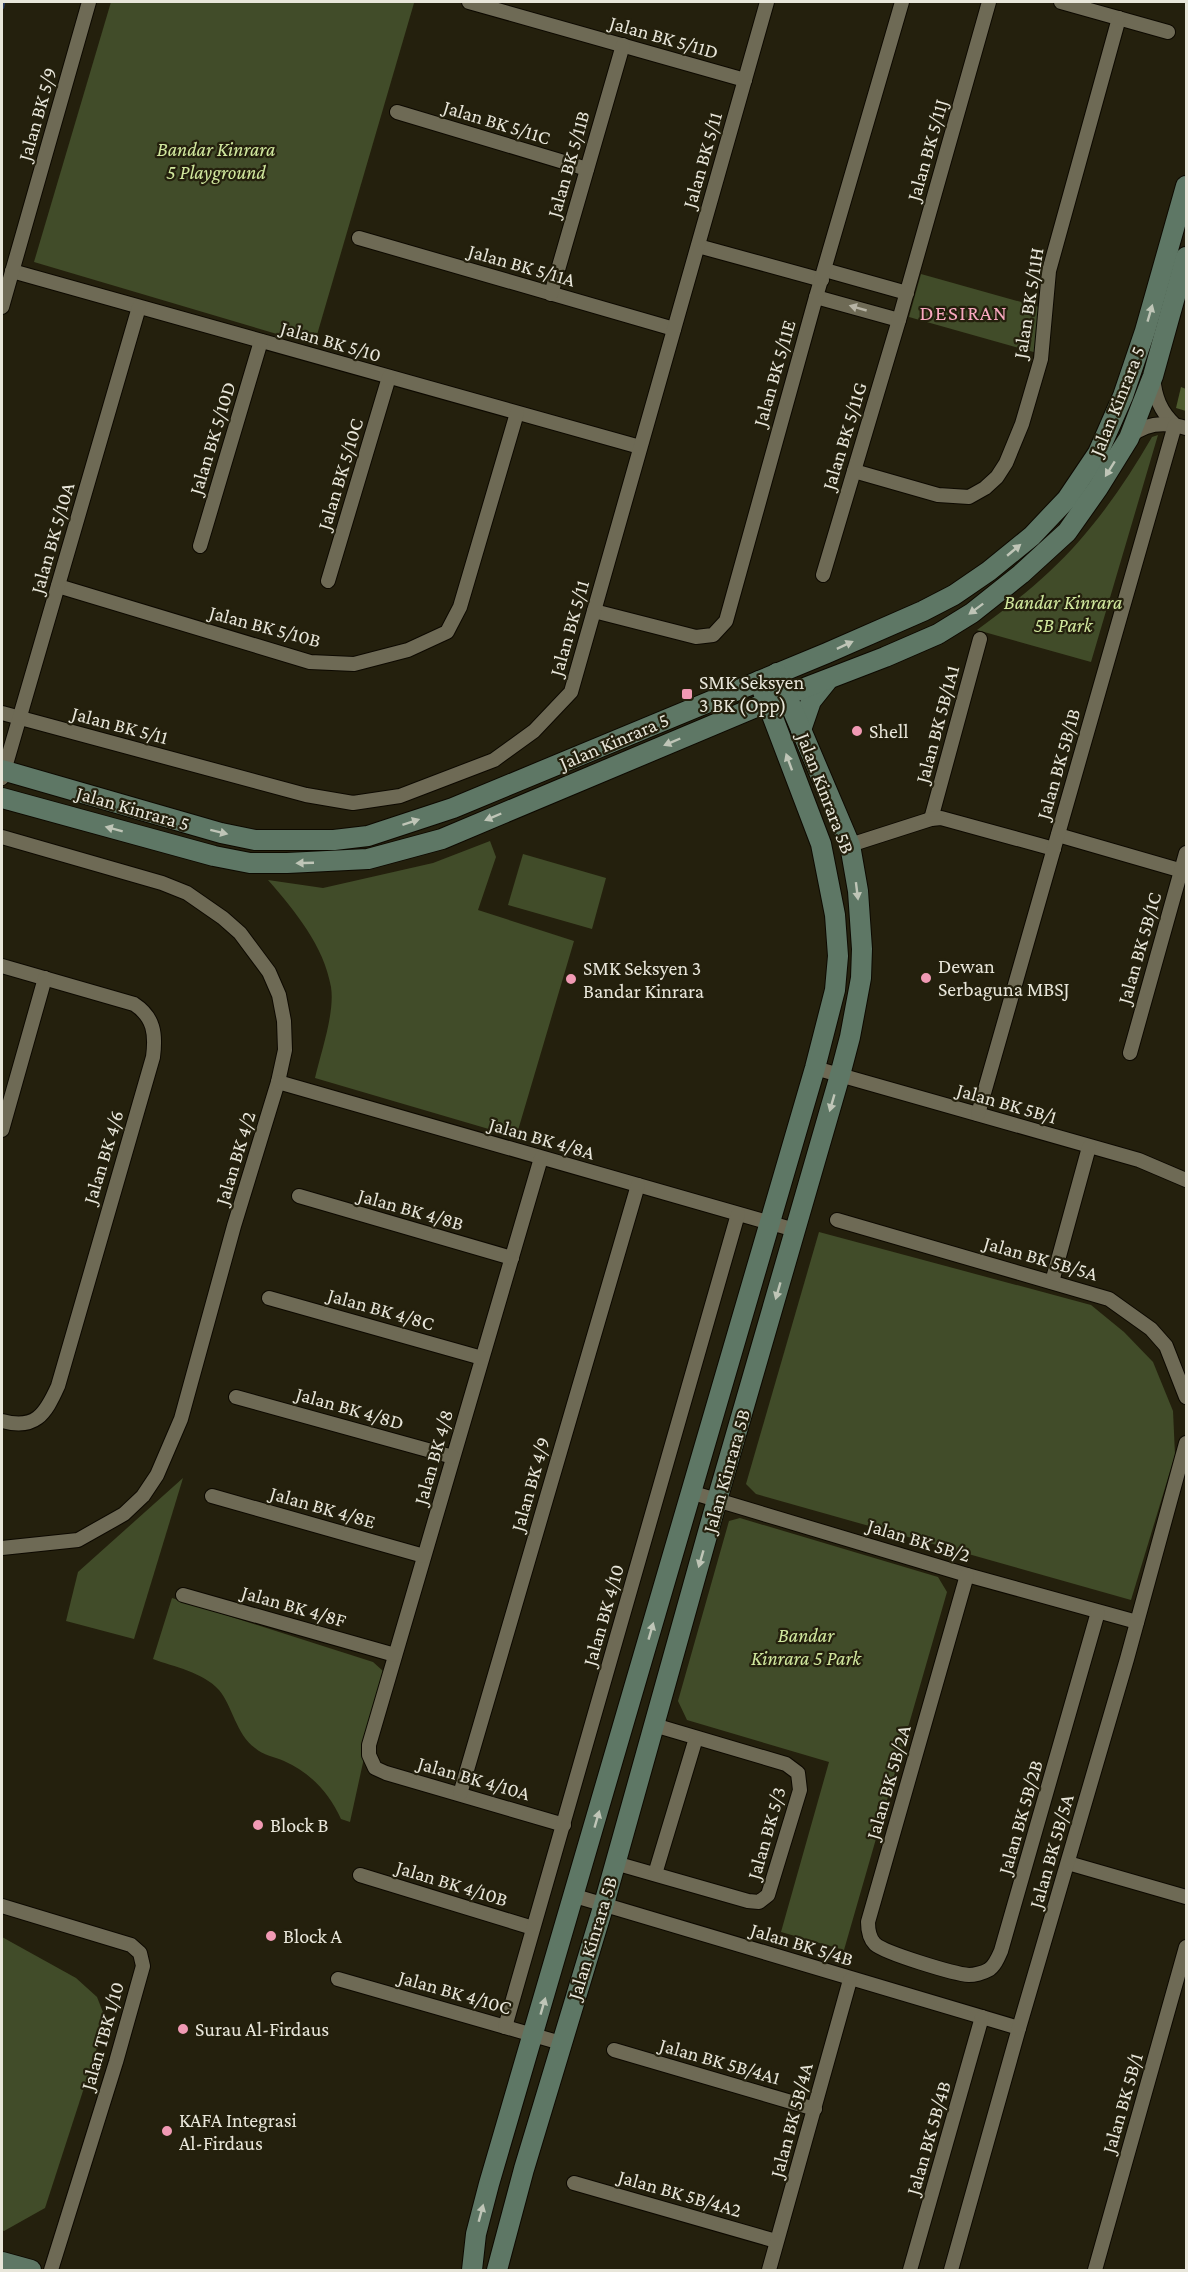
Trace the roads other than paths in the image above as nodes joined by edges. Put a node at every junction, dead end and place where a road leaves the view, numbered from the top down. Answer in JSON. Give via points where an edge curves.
{"nodes":[{"id":1,"x":89,"y":2,"type":"edge"},
{"id":2,"x":469,"y":2,"type":"edge"},
{"id":3,"x":767,"y":2,"type":"edge"},
{"id":4,"x":902,"y":2,"type":"edge"},
{"id":5,"x":989,"y":2,"type":"edge"},
{"id":6,"x":1061,"y":2,"type":"edge"},
{"id":7,"x":1119,"y":18,"type":"junction"},
{"id":8,"x":1168,"y":32,"type":"dead end"},
{"id":9,"x":623,"y":45,"type":"junction"},
{"id":10,"x":745,"y":80,"type":"junction"},
{"id":11,"x":397,"y":112,"type":"dead end"},
{"id":12,"x":587,"y":169,"type":"junction"},
{"id":13,"x":1186,"y":186,"type":"edge"},
{"id":14,"x":359,"y":238,"type":"dead end"},
{"id":15,"x":698,"y":246,"type":"junction"},
{"id":16,"x":1186,"y":257,"type":"edge"},
{"id":17,"x":12,"y":272,"type":"junction"},
{"id":18,"x":824,"y":275,"type":"junction"},
{"id":19,"x":907,"y":292,"type":"junction"},
{"id":20,"x":551,"y":294,"type":"junction"},
{"id":21,"x":816,"y":297,"type":"junction"},
{"id":22,"x":2,"y":307,"type":"edge"},
{"id":23,"x":139,"y":307,"type":"junction"},
{"id":24,"x":901,"y":314,"type":"junction"},
{"id":25,"x":674,"y":328,"type":"junction"},
{"id":26,"x":261,"y":341,"type":"junction"},
{"id":27,"x":1153,"y":376,"type":"junction"},
{"id":28,"x":389,"y":377,"type":"junction"},
{"id":29,"x":516,"y":412,"type":"junction"},
{"id":30,"x":1181,"y":426,"type":"edge"},
{"id":31,"x":1129,"y":438,"type":"junction"},
{"id":32,"x":640,"y":447,"type":"junction"},
{"id":33,"x":854,"y":471,"type":"junction"},
{"id":34,"x":200,"y":546,"type":"dead end"},
{"id":35,"x":823,"y":574,"type":"dead end"},
{"id":36,"x":328,"y":581,"type":"dead end"},
{"id":37,"x":58,"y":586,"type":"junction"},
{"id":38,"x":594,"y":611,"type":"junction"},
{"id":39,"x":980,"y":639,"type":"dead end"},
{"id":40,"x":777,"y":673,"type":"junction"},
{"id":41,"x":829,"y":679,"type":"junction"},
{"id":42,"x":759,"y":681,"type":"junction"},
{"id":43,"x":787,"y":694,"type":"junction"},
{"id":44,"x":768,"y":702,"type":"junction"},
{"id":45,"x":2,"y":713,"type":"edge"},
{"id":46,"x":20,"y":718,"type":"junction"},
{"id":47,"x":726,"y":719,"type":"junction"},
{"id":48,"x":801,"y":730,"type":"junction"},
{"id":49,"x":780,"y":736,"type":"junction"},
{"id":50,"x":2,"y":773,"type":"edge"},
{"id":51,"x":2,"y":798,"type":"edge"},
{"id":52,"x":931,"y":819,"type":"junction"},
{"id":53,"x":1058,"y":835,"type":"junction"},
{"id":54,"x":2,"y":837,"type":"edge"},
{"id":55,"x":850,"y":845,"type":"junction"},
{"id":56,"x":1054,"y":849,"type":"junction"},
{"id":57,"x":1186,"y":853,"type":"edge"},
{"id":58,"x":1184,"y":871,"type":"edge"},
{"id":59,"x":2,"y":966,"type":"edge"},
{"id":60,"x":45,"y":978,"type":"junction"},
{"id":61,"x":1130,"y":1053,"type":"dead end"},
{"id":62,"x":815,"y":1068,"type":"junction"},
{"id":63,"x":840,"y":1075,"type":"junction"},
{"id":64,"x":278,"y":1082,"type":"junction"},
{"id":65,"x":978,"y":1114,"type":"junction"},
{"id":66,"x":2,"y":1130,"type":"edge"},
{"id":67,"x":1089,"y":1146,"type":"junction"},
{"id":68,"x":541,"y":1158,"type":"junction"},
{"id":69,"x":1186,"y":1180,"type":"edge"},
{"id":70,"x":638,"y":1185,"type":"junction"},
{"id":71,"x":299,"y":1196,"type":"dead end"},
{"id":72,"x":738,"y":1214,"type":"junction"},
{"id":73,"x":837,"y":1220,"type":"dead end"},
{"id":74,"x":770,"y":1223,"type":"junction"},
{"id":75,"x":795,"y":1230,"type":"junction"},
{"id":76,"x":512,"y":1258,"type":"junction"},
{"id":77,"x":1052,"y":1282,"type":"junction"},
{"id":78,"x":268,"y":1298,"type":"dead end"},
{"id":79,"x":483,"y":1358,"type":"junction"},
{"id":80,"x":236,"y":1396,"type":"dead end"},
{"id":81,"x":1186,"y":1397,"type":"edge"},
{"id":82,"x":2,"y":1421,"type":"edge"},
{"id":83,"x":1186,"y":1443,"type":"edge"},
{"id":84,"x":453,"y":1457,"type":"junction"},
{"id":85,"x":690,"y":1492,"type":"junction"},
{"id":86,"x":212,"y":1496,"type":"dead end"},
{"id":87,"x":717,"y":1500,"type":"junction"},
{"id":88,"x":2,"y":1548,"type":"edge"},
{"id":89,"x":424,"y":1556,"type":"junction"},
{"id":90,"x":967,"y":1575,"type":"junction"},
{"id":91,"x":183,"y":1595,"type":"dead end"},
{"id":92,"x":1098,"y":1612,"type":"junction"},
{"id":93,"x":1137,"y":1622,"type":"junction"},
{"id":94,"x":395,"y":1654,"type":"junction"},
{"id":95,"x":654,"y":1725,"type":"junction"},
{"id":96,"x":696,"y":1738,"type":"junction"},
{"id":97,"x":375,"y":1768,"type":"joint"},
{"id":98,"x":460,"y":1794,"type":"junction"},
{"id":99,"x":564,"y":1825,"type":"junction"},
{"id":100,"x":615,"y":1863,"type":"junction"},
{"id":101,"x":1068,"y":1863,"type":"junction"},
{"id":102,"x":360,"y":1875,"type":"dead end"},
{"id":103,"x":655,"y":1875,"type":"junction"},
{"id":104,"x":575,"y":1896,"type":"junction"},
{"id":105,"x":1186,"y":1897,"type":"edge"},
{"id":106,"x":604,"y":1904,"type":"junction"},
{"id":107,"x":2,"y":1906,"type":"edge"},
{"id":108,"x":533,"y":1928,"type":"junction"},
{"id":109,"x":1186,"y":1947,"type":"edge"},
{"id":110,"x":929,"y":1964,"type":"joint"},
{"id":111,"x":338,"y":1979,"type":"dead end"},
{"id":112,"x":850,"y":1980,"type":"junction"},
{"id":113,"x":982,"y":2017,"type":"junction"},
{"id":114,"x":505,"y":2027,"type":"junction"},
{"id":115,"x":1019,"y":2028,"type":"junction"},
{"id":116,"x":534,"y":2035,"type":"junction"},
{"id":117,"x":561,"y":2043,"type":"junction"},
{"id":118,"x":614,"y":2050,"type":"dead end"},
{"id":119,"x":815,"y":2109,"type":"junction"},
{"id":120,"x":574,"y":2182,"type":"dead end"},
{"id":121,"x":777,"y":2241,"type":"junction"},
{"id":122,"x":2,"y":2262,"type":"edge"},
{"id":123,"x":31,"y":2271,"type":"edge"},
{"id":124,"x":51,"y":2271,"type":"edge"},
{"id":125,"x":472,"y":2271,"type":"edge"},
{"id":126,"x":497,"y":2271,"type":"edge"},
{"id":127,"x":769,"y":2271,"type":"edge"},
{"id":128,"x":910,"y":2271,"type":"edge"},
{"id":129,"x":951,"y":2271,"type":"edge"},
{"id":130,"x":1095,"y":2271,"type":"edge"}],
"edges":[{"from":1,"to":17,"type":"street","name":"Jalan BK 5/9"},
{"from":2,"to":9,"type":"street","name":"Jalan BK 5/11D"},
{"from":3,"to":10,"type":"street","name":"Jalan BK 5/11"},
{"from":4,"to":18,"type":"street","name":"Jalan BK 5/11E"},
{"from":5,"to":19,"type":"street","name":"Jalan BK 5/11J"},
{"from":6,"to":7,"type":"street"},
{"from":7,"to":8,"type":"street"},
{"from":7,"to":33,"type":"street","name":"Jalan BK 5/11H","via":[[1049,271],[1041,359],[1006,463],[997,477],[969,497],[938,495]]},
{"from":9,"to":10,"type":"street","name":"Jalan BK 5/11D"},
{"from":9,"to":12,"type":"street","name":"Jalan BK 5/11B"},
{"from":10,"to":15,"type":"street","name":"Jalan BK 5/11"},
{"from":11,"to":12,"type":"street","name":"Jalan BK 5/11C"},
{"from":12,"to":20,"type":"street","name":"Jalan BK 5/11B"},
{"from":40,"to":13,"type":"street","name":"Jalan Kinrara 5","one_way":true,"via":[[954,595],[1032,536],[1067,499],[1098,453],[1123,396]]},
{"from":14,"to":20,"type":"street","name":"Jalan BK 5/11A"},
{"from":15,"to":18,"type":"street"},
{"from":15,"to":25,"type":"street","name":"Jalan BK 5/11"},
{"from":16,"to":27,"type":"street","name":"Jalan Kinrara 5"},
{"from":17,"to":22,"type":"street","name":"Jalan BK 5/9"},
{"from":17,"to":23,"type":"street","name":"Jalan BK 5/10"},
{"from":18,"to":19,"type":"street"},
{"from":18,"to":21,"type":"street","name":"Jalan BK 5/11E"},
{"from":19,"to":24,"type":"street","name":"Jalan BK 5/11J"},
{"from":20,"to":25,"type":"street","name":"Jalan BK 5/11A"},
{"from":24,"to":21,"type":"street","one_way":true},
{"from":21,"to":38,"type":"street","name":"Jalan BK 5/11E","via":[[726,621],[713,635],[696,637]]},
{"from":23,"to":26,"type":"street","name":"Jalan BK 5/10"},
{"from":23,"to":37,"type":"street","name":"Jalan BK 5/10A"},
{"from":24,"to":33,"type":"street","name":"Jalan BK 5/11G"},
{"from":25,"to":32,"type":"street","name":"Jalan BK 5/11"},
{"from":26,"to":28,"type":"street","name":"Jalan BK 5/10"},
{"from":26,"to":34,"type":"street","name":"Jalan BK 5/10D"},
{"from":27,"to":30,"type":"street","via":[[1164,415]]},
{"from":27,"to":31,"type":"street","name":"Jalan Kinrara 5"},
{"from":28,"to":29,"type":"street","name":"Jalan BK 5/10"},
{"from":28,"to":36,"type":"street","name":"Jalan BK 5/10C"},
{"from":29,"to":32,"type":"street","name":"Jalan BK 5/10"},
{"from":29,"to":37,"type":"street","name":"Jalan BK 5/10B","via":[[460,607],[447,632],[408,650],[354,664],[310,662]]},
{"from":30,"to":31,"type":"street","via":[[1143,427]]},
{"from":30,"to":53,"type":"street","name":"Jalan BK 5B/1B"},
{"from":31,"to":41,"type":"street","name":"Jalan Kinrara 5","one_way":true,"via":[[1066,532],[972,613],[938,634]]},
{"from":32,"to":38,"type":"street","name":"Jalan BK 5/11"},
{"from":33,"to":35,"type":"street","name":"Jalan BK 5/11G"},
{"from":37,"to":46,"type":"street","name":"Jalan BK 5/10A"},
{"from":38,"to":46,"type":"street","name":"Jalan BK 5/11","via":[[571,692],[534,731],[494,760],[400,796],[353,804],[306,795]]},
{"from":39,"to":52,"type":"street","name":"Jalan BK 5B/1A1"},
{"from":40,"to":42,"type":"street","name":"Jalan Kinrara 5"},
{"from":40,"to":43,"type":"street","name":"Jalan Kinrara 5B"},
{"from":41,"to":43,"type":"street","name":"Jalan Kinrara 5"},
{"from":41,"to":48,"type":"street","via":[[811,701]]},
{"from":42,"to":44,"type":"street","name":"Jalan Kinrara 5B"},
{"from":50,"to":42,"type":"street","name":"Jalan Kinrara 5","one_way":true,"via":[[255,840],[346,839],[368,836],[453,808]]},
{"from":43,"to":44,"type":"street","name":"Jalan Kinrara 5"},
{"from":43,"to":48,"type":"street","name":"Jalan Kinrara 5B"},
{"from":44,"to":47,"type":"street","name":"Jalan Kinrara 5"},
{"from":44,"to":49,"type":"street","name":"Jalan Kinrara 5B"},
{"from":45,"to":46,"type":"street"},
{"from":46,"to":50,"type":"street","name":"Jalan BK 5/10A"},
{"from":47,"to":49,"type":"street","via":[[760,723]]},
{"from":47,"to":51,"type":"street","name":"Jalan Kinrara 5","one_way":true,"via":[[442,839],[368,859],[250,862],[214,856]]},
{"from":48,"to":55,"type":"street","name":"Jalan Kinrara 5B"},
{"from":62,"to":49,"type":"street","name":"Jalan Kinrara 5B","one_way":true,"via":[[834,990],[838,956],[835,915],[821,844]]},
{"from":52,"to":55,"type":"street"},
{"from":52,"to":56,"type":"street","via":[[954,820]]},
{"from":53,"to":56,"type":"street","name":"Jalan BK 5B/1B"},
{"from":53,"to":58,"type":"street"},
{"from":54,"to":64,"type":"street","name":"Jalan BK 4/2","via":[[162,883],[187,893],[224,918],[256,952],[279,995],[285,1050]]},
{"from":55,"to":63,"type":"street","name":"Jalan Kinrara 5B","one_way":true,"via":[[858,891],[862,959]]},
{"from":56,"to":65,"type":"street","name":"Jalan BK 5B/1B"},
{"from":57,"to":58,"type":"street","name":"Jalan BK 5B/1C"},
{"from":58,"to":61,"type":"street","name":"Jalan BK 5B/1C"},
{"from":59,"to":60,"type":"street","name":"Jalan BK 4/6"},
{"from":60,"to":66,"type":"street"},
{"from":60,"to":82,"type":"street","name":"Jalan BK 4/6","via":[[134,1004],[151,1021],[155,1038],[153,1057],[58,1386],[39,1417],[25,1425]]},
{"from":62,"to":63,"type":"street","name":"Jalan BK 5B/1"},
{"from":62,"to":74,"type":"street","name":"Jalan Kinrara 5B"},
{"from":63,"to":65,"type":"street","name":"Jalan BK 5B/1"},
{"from":63,"to":75,"type":"street","name":"Jalan Kinrara 5B","one_way":true},
{"from":64,"to":68,"type":"street","name":"Jalan BK 4/8A"},
{"from":64,"to":88,"type":"street","name":"Jalan BK 4/2","via":[[181,1419],[157,1475],[124,1514],[78,1540]]},
{"from":65,"to":67,"type":"street","name":"Jalan BK 5B/1"},
{"from":67,"to":69,"type":"street","name":"Jalan BK 5B/1","via":[[1139,1160]]},
{"from":67,"to":77,"type":"street"},
{"from":68,"to":70,"type":"street","name":"Jalan BK 4/8A"},
{"from":68,"to":76,"type":"street","name":"Jalan BK 4/8"},
{"from":70,"to":72,"type":"street","name":"Jalan BK 4/8A"},
{"from":70,"to":98,"type":"street","name":"Jalan BK 4/9"},
{"from":71,"to":76,"type":"street","name":"Jalan BK 4/8B"},
{"from":72,"to":74,"type":"street","name":"Jalan BK 4/8A"},
{"from":72,"to":99,"type":"street","name":"Jalan BK 4/10"},
{"from":73,"to":77,"type":"street","name":"Jalan BK 5B/5A"},
{"from":74,"to":75,"type":"street","name":"Jalan BK 4/8A"},
{"from":74,"to":85,"type":"street","name":"Jalan Kinrara 5B"},
{"from":75,"to":87,"type":"street","name":"Jalan Kinrara 5B","one_way":true},
{"from":76,"to":79,"type":"street","name":"Jalan BK 4/8"},
{"from":77,"to":81,"type":"street","name":"Jalan BK 5B/5A","via":[[1109,1299],[1151,1329],[1166,1346]]},
{"from":78,"to":79,"type":"street","name":"Jalan BK 4/8C"},
{"from":79,"to":84,"type":"street","name":"Jalan BK 4/8"},
{"from":80,"to":84,"type":"street","name":"Jalan BK 4/8D"},
{"from":83,"to":93,"type":"street","name":"Jalan BK 5B/5A"},
{"from":84,"to":89,"type":"street","name":"Jalan BK 4/8"},
{"from":85,"to":87,"type":"street","name":"Jalan BK 5B/2"},
{"from":104,"to":85,"type":"street","name":"Jalan Kinrara 5B","one_way":true},
{"from":86,"to":89,"type":"street","name":"Jalan BK 4/8E"},
{"from":87,"to":90,"type":"street","name":"Jalan BK 5B/2"},
{"from":87,"to":95,"type":"street","name":"Jalan Kinrara 5B","one_way":true},
{"from":89,"to":94,"type":"street","name":"Jalan BK 4/8"},
{"from":90,"to":92,"type":"street","name":"Jalan BK 5B/2"},
{"from":90,"to":110,"type":"street","name":"Jalan BK 5B/2A","via":[[868,1922],[868,1934],[884,1950]]},
{"from":91,"to":94,"type":"street","name":"Jalan BK 4/8F"},
{"from":92,"to":93,"type":"street","name":"Jalan BK 5B/2"},
{"from":92,"to":110,"type":"street","name":"Jalan BK 5B/2B","via":[[1001,1952],[988,1970],[969,1975]]},
{"from":93,"to":101,"type":"street","name":"Jalan BK 5B/5A"},
{"from":94,"to":97,"type":"street","name":"Jalan BK 4/8","via":[[369,1745]]},
{"from":95,"to":96,"type":"street","name":"Jalan BK 5/3"},
{"from":95,"to":100,"type":"street","name":"Jalan Kinrara 5B"},
{"from":96,"to":103,"type":"street"},
{"from":96,"to":103,"type":"street","name":"Jalan BK 5/3","via":[[793,1768],[798,1773],[800,1790],[790,1824],[768,1895],[759,1902]]},
{"from":97,"to":98,"type":"street","name":"Jalan BK 4/10A"},
{"from":98,"to":99,"type":"street","name":"Jalan BK 4/10A"},
{"from":99,"to":108,"type":"street","name":"Jalan BK 4/10"},
{"from":100,"to":103,"type":"street","name":"Jalan BK 5/3"},
{"from":100,"to":106,"type":"street","name":"Jalan Kinrara 5B"},
{"from":101,"to":105,"type":"street"},
{"from":101,"to":115,"type":"street","name":"Jalan BK 5B/5A"},
{"from":102,"to":108,"type":"street","name":"Jalan BK 4/10B"},
{"from":104,"to":106,"type":"street","name":"Jalan BK 5/4B"},
{"from":116,"to":104,"type":"street","name":"Jalan Kinrara 5B","one_way":true},
{"from":106,"to":112,"type":"street","name":"Jalan BK 5/4B"},
{"from":106,"to":117,"type":"street","name":"Jalan Kinrara 5B"},
{"from":107,"to":124,"type":"street","name":"Jalan TBK 1/10","via":[[131,1945],[140,1953],[143,1966]]},
{"from":108,"to":114,"type":"street","name":"Jalan BK 4/10"},
{"from":109,"to":130,"type":"street","name":"Jalan BK 5B/1"},
{"from":111,"to":114,"type":"street","name":"Jalan BK 4/10C"},
{"from":112,"to":113,"type":"street","name":"Jalan BK 5/4B"},
{"from":112,"to":119,"type":"street","name":"Jalan BK 5B/4A"},
{"from":113,"to":115,"type":"street","name":"Jalan BK 5/4B"},
{"from":113,"to":128,"type":"street","name":"Jalan BK 5B/4B"},
{"from":114,"to":116,"type":"street","name":"Jalan BK 4/10C"},
{"from":115,"to":129,"type":"street","name":"Jalan BK 5B/5A"},
{"from":116,"to":117,"type":"street","name":"Jalan BK 4/10C"},
{"from":125,"to":116,"type":"street","name":"Jalan Kinrara 5B","one_way":true,"via":[[476,2234]]},
{"from":117,"to":126,"type":"street","name":"Jalan Kinrara 5B"},
{"from":118,"to":119,"type":"street","name":"Jalan BK 5B/4A1"},
{"from":119,"to":121,"type":"street","name":"Jalan BK 5B/4A"},
{"from":120,"to":121,"type":"street","name":"Jalan BK 5B/4A2"},
{"from":121,"to":127,"type":"street","name":"Jalan BK 5B/4A"},
{"from":122,"to":123,"type":"street"}]}
